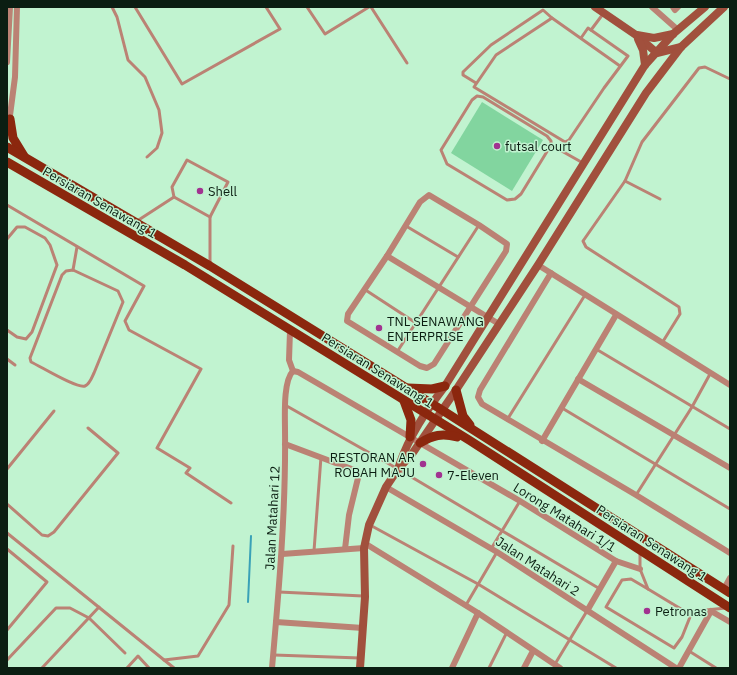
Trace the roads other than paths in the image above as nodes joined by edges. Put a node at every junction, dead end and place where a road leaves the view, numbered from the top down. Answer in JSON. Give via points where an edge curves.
{"nodes":[{"id":1,"x":112,"y":7,"type":"edge"},
{"id":2,"x":135,"y":7,"type":"edge"},
{"id":3,"x":266,"y":7,"type":"edge"},
{"id":4,"x":307,"y":7,"type":"edge"},
{"id":5,"x":370,"y":7,"type":"edge"},
{"id":6,"x":595,"y":7,"type":"edge"},
{"id":7,"x":652,"y":7,"type":"edge"},
{"id":8,"x":673,"y":7,"type":"edge"},
{"id":9,"x":678,"y":7,"type":"edge"},
{"id":10,"x":705,"y":7,"type":"edge"},
{"id":11,"x":724,"y":7,"type":"edge"},
{"id":12,"x":9,"y":8,"type":"edge"},
{"id":13,"x":17,"y":8,"type":"edge"},
{"id":14,"x":603,"y":13,"type":"junction"},
{"id":15,"x":552,"y":18,"type":"junction"},
{"id":16,"x":591,"y":30,"type":"junction"},
{"id":17,"x":675,"y":32,"type":"junction"},
{"id":18,"x":636,"y":35,"type":"junction"},
{"id":19,"x":581,"y":38,"type":"junction"},
{"id":20,"x":681,"y":47,"type":"junction"},
{"id":21,"x":657,"y":53,"type":"junction"},
{"id":22,"x":7,"y":62,"type":"edge"},
{"id":23,"x":407,"y":63,"type":"dead end"},
{"id":24,"x":645,"y":65,"type":"junction"},
{"id":25,"x":620,"y":66,"type":"junction"},
{"id":26,"x":730,"y":78,"type":"edge"},
{"id":27,"x":476,"y":83,"type":"junction"},
{"id":28,"x":10,"y":119,"type":"junction"},
{"id":29,"x":7,"y":128,"type":"edge"},
{"id":30,"x":551,"y":145,"type":"junction"},
{"id":31,"x":7,"y":147,"type":"edge"},
{"id":32,"x":147,"y":157,"type":"dead end"},
{"id":33,"x":25,"y":158,"type":"junction"},
{"id":34,"x":7,"y":162,"type":"edge"},
{"id":35,"x":583,"y":163,"type":"junction"},
{"id":36,"x":7,"y":170,"type":"edge"},
{"id":37,"x":22,"y":172,"type":"junction"},
{"id":38,"x":625,"y":181,"type":"junction"},
{"id":39,"x":174,"y":197,"type":"junction"},
{"id":40,"x":660,"y":199,"type":"dead end"},
{"id":41,"x":7,"y":205,"type":"edge"},
{"id":42,"x":210,"y":218,"type":"junction"},
{"id":43,"x":136,"y":222,"type":"junction"},
{"id":44,"x":479,"y":224,"type":"junction"},
{"id":45,"x":406,"y":226,"type":"junction"},
{"id":46,"x":7,"y":239,"type":"edge"},
{"id":47,"x":77,"y":247,"type":"junction"},
{"id":48,"x":387,"y":256,"type":"junction"},
{"id":49,"x":458,"y":257,"type":"junction"},
{"id":50,"x":538,"y":265,"type":"junction"},
{"id":51,"x":210,"y":266,"type":"junction"},
{"id":52,"x":73,"y":270,"type":"junction"},
{"id":53,"x":551,"y":273,"type":"junction"},
{"id":54,"x":438,"y":288,"type":"junction"},
{"id":55,"x":364,"y":289,"type":"junction"},
{"id":56,"x":585,"y":295,"type":"junction"},
{"id":57,"x":470,"y":307,"type":"junction"},
{"id":58,"x":616,"y":315,"type":"junction"},
{"id":59,"x":487,"y":318,"type":"junction"},
{"id":60,"x":416,"y":323,"type":"junction"},
{"id":61,"x":499,"y":324,"type":"junction"},
{"id":62,"x":7,"y":330,"type":"edge"},
{"id":63,"x":290,"y":331,"type":"junction"},
{"id":64,"x":662,"y":343,"type":"junction"},
{"id":65,"x":596,"y":349,"type":"junction"},
{"id":66,"x":397,"y":352,"type":"junction"},
{"id":67,"x":7,"y":359,"type":"edge"},
{"id":68,"x":15,"y":365,"type":"dead end"},
{"id":69,"x":293,"y":371,"type":"junction"},
{"id":70,"x":710,"y":374,"type":"junction"},
{"id":71,"x":578,"y":379,"type":"junction"},
{"id":72,"x":730,"y":385,"type":"edge"},
{"id":73,"x":445,"y":386,"type":"junction"},
{"id":74,"x":405,"y":387,"type":"junction"},
{"id":75,"x":456,"y":390,"type":"junction"},
{"id":76,"x":404,"y":401,"type":"junction"},
{"id":77,"x":432,"y":404,"type":"junction"},
{"id":78,"x":285,"y":405,"type":"junction"},
{"id":79,"x":561,"y":407,"type":"junction"},
{"id":80,"x":692,"y":407,"type":"junction"},
{"id":81,"x":442,"y":410,"type":"junction"},
{"id":82,"x":54,"y":411,"type":"dead end"},
{"id":83,"x":425,"y":414,"type":"junction"},
{"id":84,"x":435,"y":420,"type":"junction"},
{"id":85,"x":507,"y":420,"type":"junction"},
{"id":86,"x":88,"y":428,"type":"dead end"},
{"id":87,"x":730,"y":429,"type":"edge"},
{"id":88,"x":474,"y":430,"type":"junction"},
{"id":89,"x":673,"y":435,"type":"junction"},
{"id":90,"x":410,"y":438,"type":"junction"},
{"id":91,"x":464,"y":438,"type":"junction"},
{"id":92,"x":542,"y":441,"type":"junction"},
{"id":93,"x":420,"y":443,"type":"junction"},
{"id":94,"x":285,"y":444,"type":"junction"},
{"id":95,"x":321,"y":457,"type":"junction"},
{"id":96,"x":655,"y":463,"type":"junction"},
{"id":97,"x":730,"y":468,"type":"edge"},
{"id":98,"x":398,"y":469,"type":"junction"},
{"id":99,"x":7,"y":470,"type":"edge"},
{"id":100,"x":386,"y":486,"type":"junction"},
{"id":101,"x":636,"y":495,"type":"junction"},
{"id":102,"x":520,"y":501,"type":"junction"},
{"id":103,"x":231,"y":503,"type":"dead end"},
{"id":104,"x":7,"y":504,"type":"edge"},
{"id":105,"x":730,"y":509,"type":"edge"},
{"id":106,"x":369,"y":525,"type":"junction"},
{"id":107,"x":503,"y":532,"type":"junction"},
{"id":108,"x":7,"y":533,"type":"edge"},
{"id":109,"x":233,"y":546,"type":"dead end"},
{"id":110,"x":365,"y":546,"type":"junction"},
{"id":111,"x":7,"y":549,"type":"edge"},
{"id":112,"x":345,"y":549,"type":"junction"},
{"id":113,"x":640,"y":550,"type":"junction"},
{"id":114,"x":494,"y":551,"type":"junction"},
{"id":115,"x":314,"y":552,"type":"junction"},
{"id":116,"x":730,"y":553,"type":"edge"},
{"id":117,"x":282,"y":554,"type":"junction"},
{"id":118,"x":616,"y":561,"type":"junction"},
{"id":119,"x":640,"y":569,"type":"junction"},
{"id":120,"x":730,"y":578,"type":"edge"},
{"id":121,"x":478,"y":584,"type":"junction"},
{"id":122,"x":600,"y":588,"type":"junction"},
{"id":123,"x":648,"y":589,"type":"junction"},
{"id":124,"x":727,"y":591,"type":"edge"},
{"id":125,"x":279,"y":592,"type":"junction"},
{"id":126,"x":365,"y":596,"type":"junction"},
{"id":127,"x":466,"y":606,"type":"junction"},
{"id":128,"x":99,"y":607,"type":"junction"},
{"id":129,"x":730,"y":608,"type":"edge"},
{"id":130,"x":587,"y":611,"type":"junction"},
{"id":131,"x":711,"y":611,"type":"junction"},
{"id":132,"x":692,"y":612,"type":"junction"},
{"id":133,"x":478,"y":613,"type":"junction"},
{"id":134,"x":89,"y":618,"type":"junction"},
{"id":135,"x":276,"y":622,"type":"junction"},
{"id":136,"x":730,"y":622,"type":"edge"},
{"id":137,"x":363,"y":628,"type":"junction"},
{"id":138,"x":7,"y":630,"type":"edge"},
{"id":139,"x":507,"y":632,"type":"junction"},
{"id":140,"x":570,"y":641,"type":"junction"},
{"id":141,"x":533,"y":650,"type":"junction"},
{"id":142,"x":689,"y":652,"type":"junction"},
{"id":143,"x":125,"y":653,"type":"dead end"},
{"id":144,"x":274,"y":655,"type":"junction"},
{"id":145,"x":361,"y":659,"type":"junction"},
{"id":146,"x":7,"y":660,"type":"edge"},
{"id":147,"x":164,"y":660,"type":"junction"},
{"id":148,"x":557,"y":666,"type":"edge"},
{"id":149,"x":42,"y":668,"type":"edge"},
{"id":150,"x":127,"y":668,"type":"edge"},
{"id":151,"x":149,"y":668,"type":"edge"},
{"id":152,"x":174,"y":668,"type":"edge"},
{"id":153,"x":272,"y":668,"type":"edge"},
{"id":154,"x":360,"y":668,"type":"edge"},
{"id":155,"x":452,"y":668,"type":"edge"},
{"id":156,"x":488,"y":668,"type":"edge"},
{"id":157,"x":524,"y":668,"type":"edge"},
{"id":158,"x":616,"y":668,"type":"edge"},
{"id":159,"x":676,"y":668,"type":"edge"},
{"id":160,"x":679,"y":668,"type":"edge"},
{"id":161,"x":716,"y":668,"type":"edge"}],
"edges":[{"from":1,"to":32,"type":"lane","via":[[128,60],[145,78],[159,110],[162,133],[157,148]]},
{"from":2,"to":3,"type":"lane","via":[[182,84],[280,30]]},
{"from":4,"to":5,"type":"lane","via":[[325,34]]},
{"from":5,"to":23,"type":"lane"},
{"from":6,"to":14,"type":"street"},
{"from":7,"to":17,"type":"street"},
{"from":8,"to":9,"type":"street","via":[[675,10]]},
{"from":10,"to":17,"type":"street"},
{"from":11,"to":20,"type":"street"},
{"from":12,"to":13,"type":"lane"},
{"from":12,"to":22,"type":"street"},
{"from":13,"to":28,"type":"street"},
{"from":14,"to":16,"type":"lane"},
{"from":14,"to":18,"type":"street"},
{"from":15,"to":19,"type":"lane"},
{"from":15,"to":27,"type":"lane","via":[[496,55]]},
{"from":15,"to":27,"type":"lane","via":[[543,10],[491,45],[462,72]]},
{"from":16,"to":19,"type":"lane","via":[[588,28]]},
{"from":16,"to":25,"type":"lane","via":[[628,56]]},
{"from":17,"to":18,"type":"street","via":[[654,38]]},
{"from":17,"to":21,"type":"street"},
{"from":18,"to":21,"type":"street"},
{"from":18,"to":24,"type":"street","via":[[643,50]]},
{"from":19,"to":25,"type":"lane"},
{"from":20,"to":21,"type":"street"},
{"from":20,"to":50,"type":"street","via":[[646,93]]},
{"from":21,"to":24,"type":"street"},
{"from":24,"to":35,"type":"street"},
{"from":25,"to":27,"type":"lane","via":[[569,140],[565,142],[475,88]]},
{"from":26,"to":38,"type":"lane","via":[[705,67],[699,68],[642,142]]},
{"from":28,"to":29,"type":"street"},
{"from":28,"to":33,"type":"main road","via":[[13,138]]},
{"from":30,"to":30,"type":"lane","via":[[521,194],[515,199],[507,200],[447,164],[441,150],[477,96],[483,97],[547,136]]},
{"from":30,"to":35,"type":"lane"},
{"from":31,"to":33,"type":"main road","name":"Persiaran Senawang 1"},
{"from":33,"to":43,"type":"main road","name":"Persiaran Senawang 1"},
{"from":34,"to":37,"type":"main road","name":"Persiaran Senawang 1"},
{"from":35,"to":59,"type":"street"},
{"from":36,"to":37,"type":"main road"},
{"from":37,"to":63,"type":"main road","name":"Persiaran Senawang 1","via":[[185,265]]},
{"from":38,"to":40,"type":"lane"},
{"from":38,"to":64,"type":"lane","via":[[583,241],[586,247],[679,307],[680,314]]},
{"from":39,"to":42,"type":"lane"},
{"from":39,"to":42,"type":"lane","via":[[172,187],[187,160],[228,182]]},
{"from":39,"to":43,"type":"lane"},
{"from":41,"to":47,"type":"lane"},
{"from":42,"to":51,"type":"lane"},
{"from":43,"to":51,"type":"main road","name":"Persiaran Senawang 1"},
{"from":44,"to":45,"type":"street","via":[[429,195],[420,202]]},
{"from":44,"to":49,"type":"lane"},
{"from":44,"to":57,"type":"street","via":[[507,244],[506,251]]},
{"from":45,"to":48,"type":"street"},
{"from":45,"to":49,"type":"lane"},
{"from":46,"to":62,"type":"lane","via":[[17,227],[25,227],[48,242],[57,265],[32,332],[26,338],[16,337]]},
{"from":47,"to":52,"type":"lane"},
{"from":47,"to":103,"type":"lane","via":[[144,286],[125,322],[129,330],[202,369],[157,448],[190,468],[186,474]]},
{"from":48,"to":54,"type":"street"},
{"from":48,"to":55,"type":"street"},
{"from":49,"to":54,"type":"lane"},
{"from":50,"to":53,"type":"street"},
{"from":50,"to":61,"type":"street"},
{"from":51,"to":74,"type":"main road","name":"Persiaran Senawang 1"},
{"from":52,"to":52,"type":"lane","via":[[62,275],[30,358],[31,362],[80,386],[85,386],[94,373],[123,302],[118,291]]},
{"from":53,"to":56,"type":"street"},
{"from":53,"to":85,"type":"street","via":[[480,390],[478,398],[482,404]]},
{"from":54,"to":57,"type":"street"},
{"from":54,"to":60,"type":"lane"},
{"from":55,"to":60,"type":"lane"},
{"from":55,"to":66,"type":"street","via":[[348,314],[347,321]]},
{"from":56,"to":58,"type":"street"},
{"from":56,"to":85,"type":"lane"},
{"from":57,"to":59,"type":"street"},
{"from":57,"to":66,"type":"street","via":[[434,364],[427,368],[420,366]]},
{"from":58,"to":64,"type":"street"},
{"from":58,"to":65,"type":"street"},
{"from":59,"to":61,"type":"street"},
{"from":59,"to":73,"type":"street"},
{"from":60,"to":66,"type":"lane"},
{"from":61,"to":75,"type":"street"},
{"from":63,"to":69,"type":"street","via":[[290,360]]},
{"from":63,"to":76,"type":"main road","name":"Persiaran Senawang 1"},
{"from":64,"to":70,"type":"street"},
{"from":65,"to":71,"type":"street"},
{"from":65,"to":80,"type":"lane"},
{"from":67,"to":68,"type":"lane"},
{"from":69,"to":78,"type":"street","name":"Jalan Matahari 12","via":[[289,375]]},
{"from":69,"to":90,"type":"street","name":"Lorong Matahari 1/1"},
{"from":70,"to":72,"type":"street"},
{"from":70,"to":80,"type":"lane"},
{"from":71,"to":79,"type":"street"},
{"from":71,"to":89,"type":"street"},
{"from":73,"to":74,"type":"main road","via":[[422,389]]},
{"from":73,"to":77,"type":"street"},
{"from":74,"to":77,"type":"main road","name":"Persiaran Senawang 1"},
{"from":75,"to":81,"type":"street"},
{"from":75,"to":88,"type":"main road","via":[[463,416]]},
{"from":76,"to":83,"type":"main road","name":"Persiaran Senawang 1"},
{"from":76,"to":90,"type":"main road","via":[[411,420]]},
{"from":77,"to":81,"type":"main road","name":"Persiaran Senawang 1"},
{"from":77,"to":83,"type":"street"},
{"from":78,"to":94,"type":"street","name":"Jalan Matahari 12"},
{"from":78,"to":98,"type":"lane"},
{"from":79,"to":92,"type":"street"},
{"from":79,"to":96,"type":"lane"},
{"from":80,"to":87,"type":"lane"},
{"from":80,"to":89,"type":"lane"},
{"from":81,"to":84,"type":"street"},
{"from":81,"to":88,"type":"main road","name":"Persiaran Senawang 1"},
{"from":82,"to":99,"type":"lane"},
{"from":83,"to":84,"type":"main road","name":"Persiaran Senawang 1"},
{"from":83,"to":90,"type":"street"},
{"from":84,"to":91,"type":"main road","name":"Persiaran Senawang 1"},
{"from":84,"to":93,"type":"street"},
{"from":85,"to":92,"type":"street"},
{"from":86,"to":104,"type":"lane","via":[[118,453],[54,532],[48,536],[42,535]]},
{"from":88,"to":124,"type":"main road","name":"Persiaran Senawang 1"},
{"from":89,"to":96,"type":"lane"},
{"from":89,"to":97,"type":"street"},
{"from":90,"to":93,"type":"street","name":"Lorong Matahari 1/1"},
{"from":90,"to":98,"type":"street"},
{"from":91,"to":93,"type":"main road","via":[[445,434],[432,435]]},
{"from":91,"to":113,"type":"main road","name":"Persiaran Senawang 1"},
{"from":92,"to":101,"type":"street"},
{"from":93,"to":98,"type":"street"},
{"from":93,"to":102,"type":"street","name":"Lorong Matahari 1/1"},
{"from":94,"to":95,"type":"street"},
{"from":94,"to":117,"type":"street","name":"Jalan Matahari 12"},
{"from":95,"to":112,"type":"street","via":[[357,471],[358,478],[349,515]]},
{"from":95,"to":115,"type":"lane"},
{"from":96,"to":101,"type":"lane"},
{"from":96,"to":105,"type":"lane"},
{"from":98,"to":100,"type":"street"},
{"from":98,"to":107,"type":"lane"},
{"from":100,"to":106,"type":"street"},
{"from":100,"to":114,"type":"street","name":"Jalan Matahari 2"},
{"from":101,"to":116,"type":"street"},
{"from":102,"to":107,"type":"lane"},
{"from":102,"to":118,"type":"street","name":"Lorong Matahari 1/1"},
{"from":106,"to":110,"type":"street"},
{"from":106,"to":121,"type":"lane"},
{"from":107,"to":114,"type":"lane"},
{"from":107,"to":122,"type":"lane"},
{"from":108,"to":128,"type":"lane"},
{"from":109,"to":147,"type":"lane","via":[[229,605],[198,656]]},
{"from":110,"to":112,"type":"street"},
{"from":110,"to":126,"type":"street"},
{"from":110,"to":127,"type":"street"},
{"from":111,"to":138,"type":"lane","via":[[47,582]]},
{"from":112,"to":115,"type":"street"},
{"from":113,"to":119,"type":"lane"},
{"from":113,"to":129,"type":"main road","name":"Persiaran Senawang 1"},
{"from":114,"to":121,"type":"lane"},
{"from":114,"to":130,"type":"street","name":"Jalan Matahari 2"},
{"from":115,"to":117,"type":"street"},
{"from":117,"to":125,"type":"street","name":"Jalan Matahari 12"},
{"from":118,"to":119,"type":"street","name":"Lorong Matahari 1/1"},
{"from":118,"to":122,"type":"street"},
{"from":119,"to":123,"type":"lane"},
{"from":120,"to":124,"type":"street"},
{"from":121,"to":127,"type":"lane"},
{"from":121,"to":140,"type":"lane"},
{"from":122,"to":130,"type":"street"},
{"from":123,"to":132,"type":"lane","via":[[686,612]]},
{"from":123,"to":132,"type":"lane","via":[[631,579],[622,580],[606,607],[674,648],[682,637]]},
{"from":125,"to":126,"type":"lane"},
{"from":125,"to":135,"type":"street","name":"Jalan Matahari 12"},
{"from":126,"to":137,"type":"street"},
{"from":127,"to":133,"type":"street"},
{"from":128,"to":134,"type":"lane"},
{"from":128,"to":147,"type":"lane"},
{"from":129,"to":131,"type":"lane"},
{"from":130,"to":140,"type":"lane"},
{"from":130,"to":159,"type":"street","name":"Jalan Matahari 2"},
{"from":131,"to":132,"type":"lane"},
{"from":131,"to":136,"type":"street"},
{"from":131,"to":142,"type":"street"},
{"from":133,"to":139,"type":"street"},
{"from":133,"to":155,"type":"street"},
{"from":134,"to":143,"type":"lane"},
{"from":134,"to":146,"type":"lane","via":[[70,608],[56,608]]},
{"from":134,"to":149,"type":"lane"},
{"from":135,"to":137,"type":"street"},
{"from":135,"to":144,"type":"street","name":"Jalan Matahari 12"},
{"from":137,"to":145,"type":"street"},
{"from":139,"to":141,"type":"street"},
{"from":139,"to":156,"type":"lane"},
{"from":140,"to":148,"type":"lane"},
{"from":140,"to":158,"type":"lane"},
{"from":141,"to":148,"type":"street"},
{"from":141,"to":157,"type":"street"},
{"from":142,"to":160,"type":"street"},
{"from":142,"to":161,"type":"lane"},
{"from":144,"to":145,"type":"lane"},
{"from":144,"to":153,"type":"street","name":"Jalan Matahari 12"},
{"from":145,"to":154,"type":"street"},
{"from":147,"to":152,"type":"lane"},
{"from":150,"to":151,"type":"lane","via":[[138,656]]}]}
